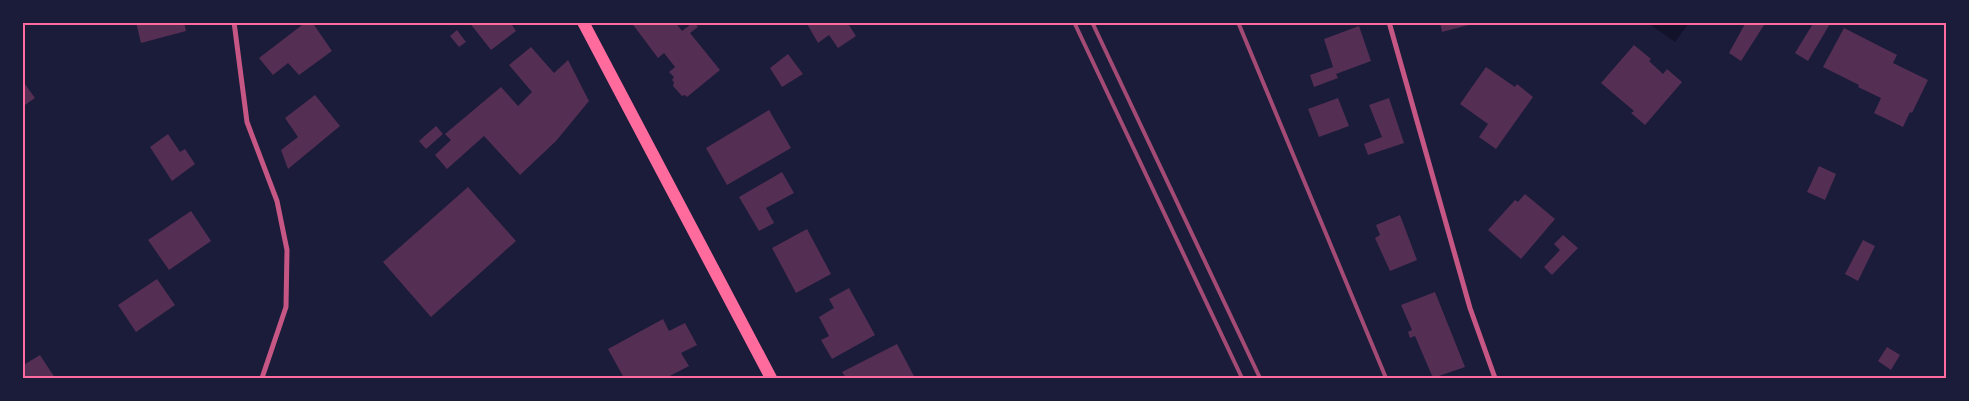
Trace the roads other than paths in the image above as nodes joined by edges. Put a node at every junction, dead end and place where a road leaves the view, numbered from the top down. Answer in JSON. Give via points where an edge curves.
{"nodes":[{"id":1,"x":234,"y":22,"type":"edge"},
{"id":2,"x":583,"y":22,"type":"edge"},
{"id":3,"x":1389,"y":22,"type":"edge"},
{"id":4,"x":262,"y":378,"type":"edge"},
{"id":5,"x":771,"y":378,"type":"edge"},
{"id":6,"x":1495,"y":378,"type":"edge"}],
"edges":[{"from":1,"to":4,"type":"street","via":[[247,122],[276,201],[288,250],[286,307]]},
{"from":2,"to":5,"type":"main road"},
{"from":3,"to":6,"type":"street","via":[[1470,308]]}]}
